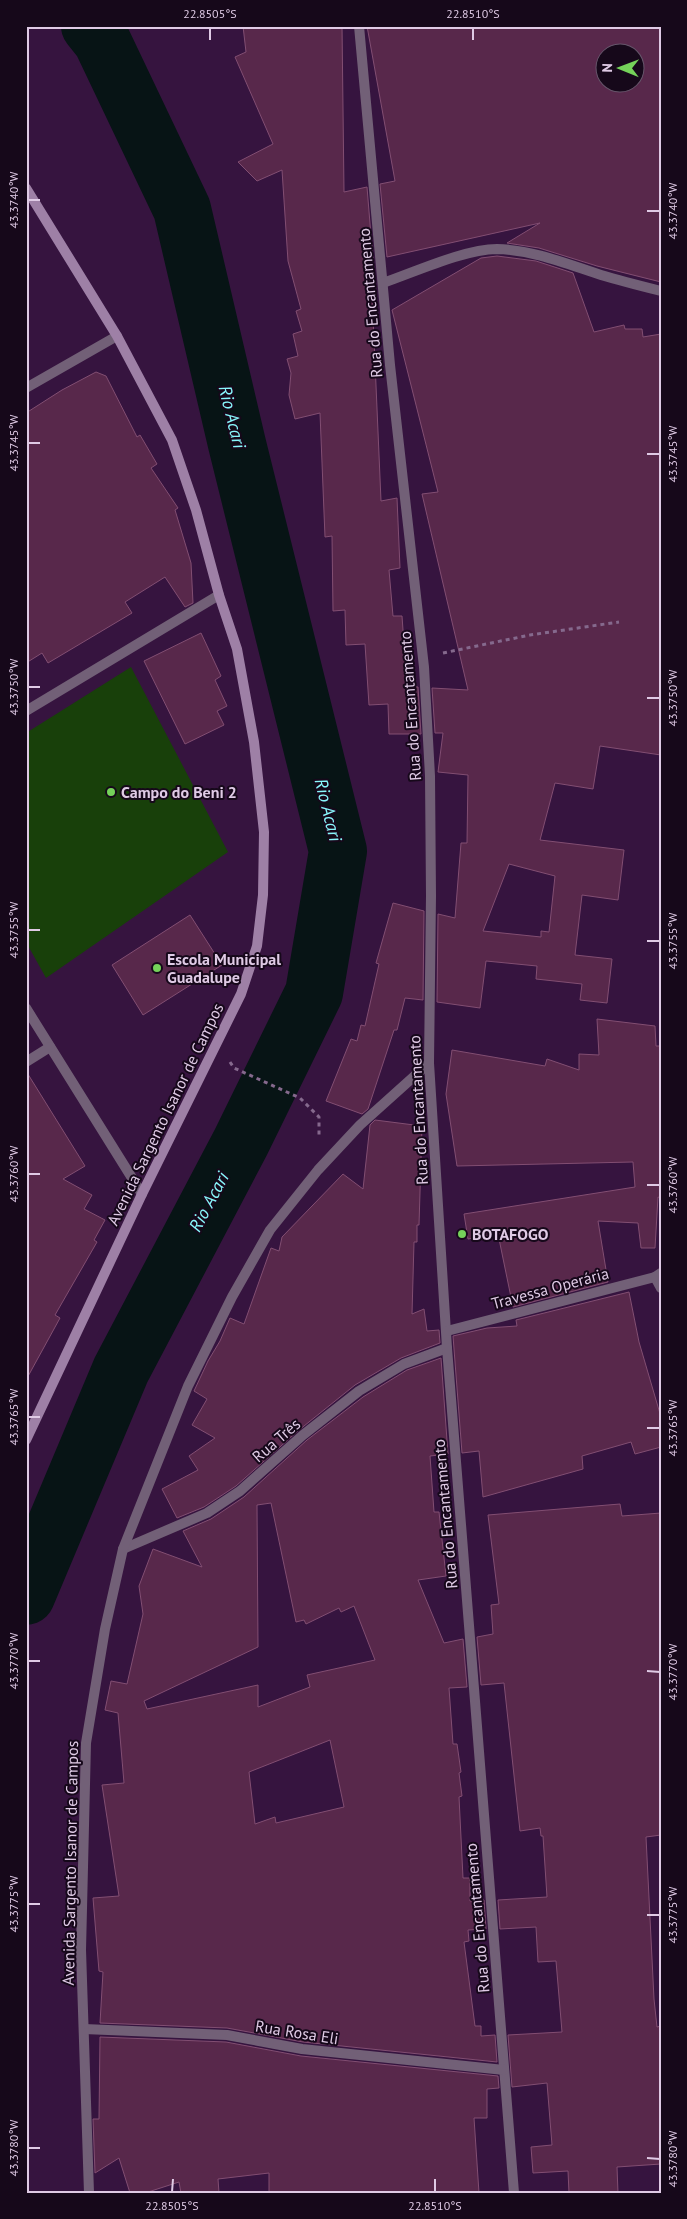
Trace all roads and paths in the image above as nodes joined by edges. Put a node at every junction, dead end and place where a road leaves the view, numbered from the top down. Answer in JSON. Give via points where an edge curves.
{"nodes":[{"id":1,"x":359,"y":26,"type":"edge"},
{"id":2,"x":26,"y":188,"type":"edge"},
{"id":3,"x":383,"y":283,"type":"junction"},
{"id":4,"x":661,"y":291,"type":"edge"},
{"id":5,"x":117,"y":336,"type":"junction"},
{"id":6,"x":26,"y":388,"type":"edge"},
{"id":7,"x":219,"y":595,"type":"junction"},
{"id":8,"x":619,"y":622,"type":"dead end"},
{"id":9,"x":423,"y":658,"type":"junction"},
{"id":10,"x":26,"y":711,"type":"edge"},
{"id":11,"x":26,"y":1008,"type":"edge"},
{"id":12,"x":50,"y":1047,"type":"junction"},
{"id":13,"x":26,"y":1062,"type":"edge"},
{"id":14,"x":428,"y":1063,"type":"junction"},
{"id":15,"x":234,"y":1068,"type":"dead end"},
{"id":16,"x":318,"y":1170,"type":"junction"},
{"id":17,"x":142,"y":1194,"type":"junction"},
{"id":18,"x":658,"y":1275,"type":"edge"},
{"id":19,"x":661,"y":1288,"type":"edge"},
{"id":20,"x":447,"y":1331,"type":"junction"},
{"id":21,"x":447,"y":1348,"type":"junction"},
{"id":22,"x":28,"y":1430,"type":"edge"},
{"id":23,"x":26,"y":1440,"type":"edge"},
{"id":24,"x":123,"y":1549,"type":"junction"},
{"id":25,"x":84,"y":2029,"type":"junction"},
{"id":26,"x":504,"y":2070,"type":"junction"},
{"id":27,"x":90,"y":2193,"type":"edge"},
{"id":28,"x":514,"y":2193,"type":"edge"}],
"edges":[{"from":1,"to":3,"type":"street","name":"Rua do Encantamento"},
{"from":2,"to":5,"type":"street","name":"Avenida Sargento Isanor de Campos"},
{"from":3,"to":4,"type":"street","via":[[473,253],[496,249],[561,260]]},
{"from":3,"to":9,"type":"street","name":"Rua do Encantamento"},
{"from":5,"to":6,"type":"street"},
{"from":5,"to":7,"type":"street","name":"Avenida Sargento Isanor de Campos","via":[[172,440],[196,510]]},
{"from":7,"to":10,"type":"street"},
{"from":7,"to":17,"type":"street","name":"Avenida Sargento Isanor de Campos","via":[[237,649],[254,742],[264,832],[263,895],[257,946],[241,994]]},
{"from":8,"to":9,"type":"path","via":[[530,635]]},
{"from":9,"to":14,"type":"street","name":"Rua do Encantamento","via":[[430,776]]},
{"from":11,"to":12,"type":"street"},
{"from":12,"to":13,"type":"street"},
{"from":12,"to":17,"type":"street"},
{"from":14,"to":16,"type":"street","name":"Avenida Sargento Isanor de Campos"},
{"from":14,"to":20,"type":"street","name":"Rua do Encantamento"},
{"from":15,"to":16,"type":"path","via":[[300,1098],[319,1117]]},
{"from":16,"to":24,"type":"street","name":"Avenida Sargento Isanor de Campos","via":[[270,1230],[232,1297],[188,1386]]},
{"from":17,"to":22,"type":"street","name":"Avenida Sargento Isanor de Campos"},
{"from":18,"to":19,"type":"street"},
{"from":18,"to":20,"type":"street","name":"Travessa Operária"},
{"from":20,"to":21,"type":"street","name":"Rua do Encantamento"},
{"from":21,"to":24,"type":"street","name":"Rua Três","via":[[404,1364],[359,1391],[240,1490],[207,1513]]},
{"from":21,"to":26,"type":"street","name":"Rua do Encantamento"},
{"from":22,"to":23,"type":"street","name":"Avenida Sargento Isanor de Campos"},
{"from":24,"to":25,"type":"street","name":"Avenida Sargento Isanor de Campos","via":[[86,1743],[82,1950]]},
{"from":25,"to":26,"type":"street","name":"Rua Rosa Eli","via":[[227,2035],[302,2049]]},
{"from":25,"to":27,"type":"street","name":"Avenida Sargento Isanor de Campos"},
{"from":26,"to":28,"type":"street","name":"Rua do Encantamento"}]}
